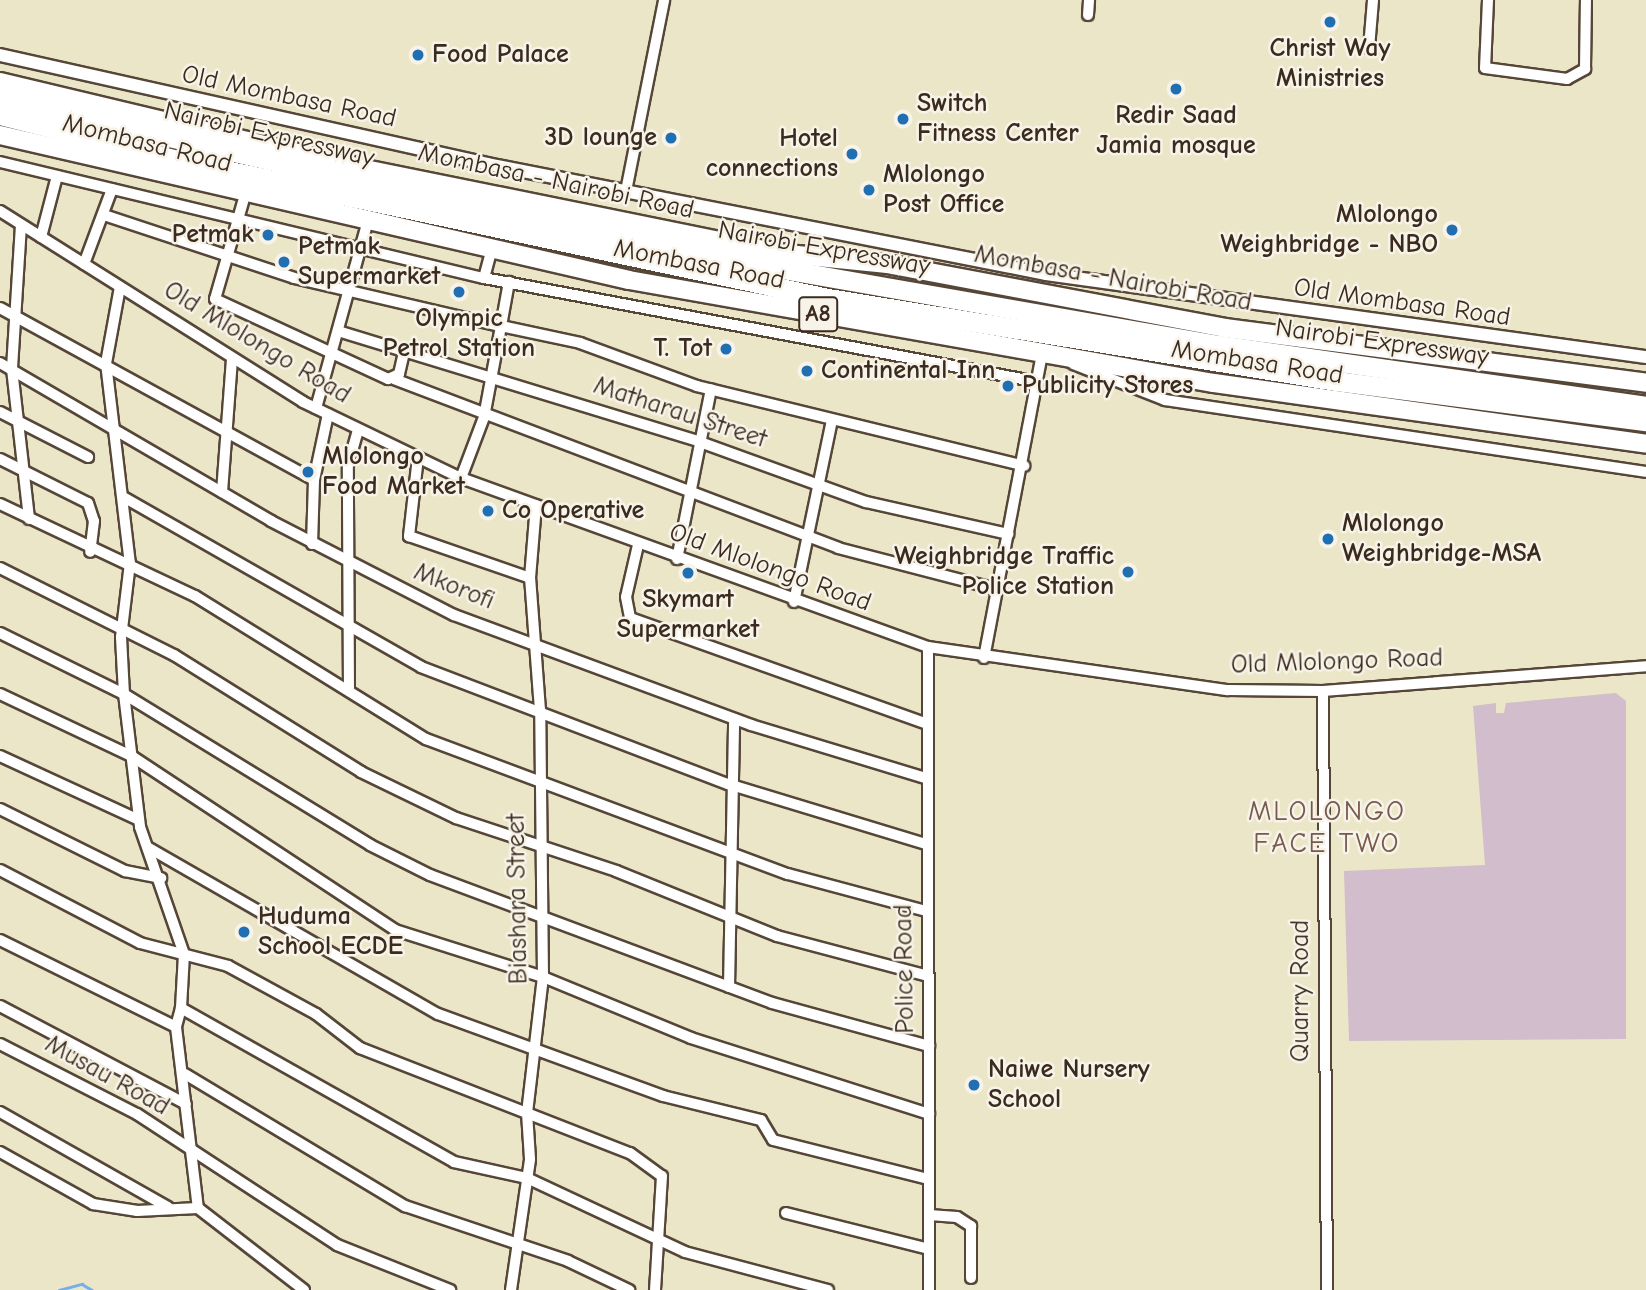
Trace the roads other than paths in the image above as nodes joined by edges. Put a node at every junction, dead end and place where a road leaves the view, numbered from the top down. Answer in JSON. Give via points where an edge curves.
{"nodes":[{"id":1,"x":664,"y":0,"type":"edge"},
{"id":2,"x":1090,"y":0,"type":"edge"},
{"id":3,"x":1373,"y":0,"type":"edge"},
{"id":4,"x":1488,"y":0,"type":"edge"},
{"id":5,"x":1586,"y":0,"type":"edge"},
{"id":6,"x":1088,"y":15,"type":"dead end"},
{"id":7,"x":1369,"y":48,"type":"dead end"},
{"id":8,"x":0,"y":55,"type":"edge"},
{"id":9,"x":0,"y":82,"type":"edge"},
{"id":10,"x":0,"y":98,"type":"edge"},
{"id":11,"x":0,"y":115,"type":"edge"},
{"id":12,"x":0,"y":135,"type":"edge"},
{"id":13,"x":0,"y":162,"type":"edge"},
{"id":14,"x":57,"y":176,"type":"junction"},
{"id":15,"x":112,"y":189,"type":"junction"},
{"id":16,"x":626,"y":191,"type":"junction"},
{"id":17,"x":245,"y":195,"type":"junction"},
{"id":18,"x":0,"y":211,"type":"edge"},
{"id":19,"x":104,"y":215,"type":"junction"},
{"id":20,"x":240,"y":219,"type":"junction"},
{"id":21,"x":367,"y":224,"type":"junction"},
{"id":22,"x":21,"y":225,"type":"junction"},
{"id":23,"x":41,"y":237,"type":"junction"},
{"id":24,"x":361,"y":248,"type":"junction"},
{"id":25,"x":492,"y":248,"type":"junction"},
{"id":26,"x":226,"y":255,"type":"junction"},
{"id":27,"x":84,"y":264,"type":"junction"},
{"id":28,"x":484,"y":278,"type":"junction"},
{"id":29,"x":509,"y":282,"type":"junction"},
{"id":30,"x":120,"y":287,"type":"junction"},
{"id":31,"x":353,"y":289,"type":"junction"},
{"id":32,"x":0,"y":308,"type":"edge"},
{"id":33,"x":13,"y":315,"type":"junction"},
{"id":34,"x":501,"y":326,"type":"junction"},
{"id":35,"x":338,"y":331,"type":"junction"},
{"id":36,"x":405,"y":349,"type":"junction"},
{"id":37,"x":1050,"y":356,"type":"junction"},
{"id":38,"x":330,"y":357,"type":"junction"},
{"id":39,"x":1646,"y":357,"type":"edge"},
{"id":40,"x":232,"y":358,"type":"junction"},
{"id":41,"x":0,"y":363,"type":"edge"},
{"id":42,"x":106,"y":363,"type":"junction"},
{"id":43,"x":12,"y":369,"type":"junction"},
{"id":44,"x":394,"y":379,"type":"junction"},
{"id":45,"x":491,"y":382,"type":"junction"},
{"id":46,"x":1038,"y":382,"type":"junction"},
{"id":47,"x":1646,"y":383,"type":"edge"},
{"id":48,"x":711,"y":389,"type":"junction"},
{"id":49,"x":1646,"y":405,"type":"edge"},
{"id":50,"x":316,"y":408,"type":"junction"},
{"id":51,"x":0,"y":412,"type":"edge"},
{"id":52,"x":328,"y":414,"type":"junction"},
{"id":53,"x":484,"y":416,"type":"junction"},
{"id":54,"x":832,"y":420,"type":"junction"},
{"id":55,"x":1646,"y":421,"type":"edge"},
{"id":56,"x":19,"y":422,"type":"junction"},
{"id":57,"x":115,"y":429,"type":"junction"},
{"id":58,"x":358,"y":429,"type":"junction"},
{"id":59,"x":222,"y":435,"type":"junction"},
{"id":60,"x":700,"y":442,"type":"junction"},
{"id":61,"x":1646,"y":444,"type":"edge"},
{"id":62,"x":88,"y":457,"type":"dead end"},
{"id":63,"x":418,"y":457,"type":"junction"},
{"id":64,"x":0,"y":459,"type":"edge"},
{"id":65,"x":1024,"y":466,"type":"junction"},
{"id":66,"x":24,"y":471,"type":"junction"},
{"id":67,"x":1646,"y":472,"type":"edge"},
{"id":68,"x":461,"y":478,"type":"junction"},
{"id":69,"x":314,"y":480,"type":"junction"},
{"id":70,"x":818,"y":484,"type":"junction"},
{"id":71,"x":222,"y":492,"type":"junction"},
{"id":72,"x":692,"y":492,"type":"junction"},
{"id":73,"x":125,"y":498,"type":"junction"},
{"id":74,"x":0,"y":504,"type":"edge"},
{"id":75,"x":536,"y":505,"type":"junction"},
{"id":76,"x":29,"y":519,"type":"junction"},
{"id":77,"x":1008,"y":534,"type":"junction"},
{"id":78,"x":808,"y":536,"type":"junction"},
{"id":79,"x":312,"y":544,"type":"junction"},
{"id":80,"x":638,"y":545,"type":"junction"},
{"id":81,"x":90,"y":552,"type":"junction"},
{"id":82,"x":677,"y":559,"type":"junction"},
{"id":83,"x":130,"y":563,"type":"junction"},
{"id":84,"x":348,"y":563,"type":"junction"},
{"id":85,"x":0,"y":568,"type":"edge"},
{"id":86,"x":530,"y":578,"type":"junction"},
{"id":87,"x":997,"y":589,"type":"junction"},
{"id":88,"x":794,"y":602,"type":"junction"},
{"id":89,"x":121,"y":628,"type":"junction"},
{"id":90,"x":351,"y":632,"type":"junction"},
{"id":91,"x":0,"y":633,"type":"edge"},
{"id":92,"x":534,"y":641,"type":"junction"},
{"id":93,"x":928,"y":647,"type":"junction"},
{"id":94,"x":984,"y":659,"type":"junction"},
{"id":95,"x":1646,"y":666,"type":"edge"},
{"id":96,"x":349,"y":691,"type":"junction"},
{"id":97,"x":1323,"y":691,"type":"junction"},
{"id":98,"x":0,"y":694,"type":"edge"},
{"id":99,"x":124,"y":694,"type":"junction"},
{"id":100,"x":540,"y":710,"type":"junction"},
{"id":101,"x":734,"y":719,"type":"junction"},
{"id":102,"x":925,"y":723,"type":"junction"},
{"id":103,"x":0,"y":755,"type":"edge"},
{"id":104,"x":133,"y":757,"type":"junction"},
{"id":105,"x":925,"y":778,"type":"junction"},
{"id":106,"x":540,"y":780,"type":"junction"},
{"id":107,"x":732,"y":785,"type":"junction"},
{"id":108,"x":0,"y":809,"type":"edge"},
{"id":109,"x":139,"y":820,"type":"junction"},
{"id":110,"x":925,"y":845,"type":"junction"},
{"id":111,"x":539,"y":846,"type":"junction"},
{"id":112,"x":149,"y":848,"type":"junction"},
{"id":113,"x":730,"y":849,"type":"junction"},
{"id":114,"x":0,"y":870,"type":"edge"},
{"id":115,"x":161,"y":878,"type":"junction"},
{"id":116,"x":926,"y":911,"type":"junction"},
{"id":117,"x":539,"y":916,"type":"junction"},
{"id":118,"x":731,"y":919,"type":"junction"},
{"id":119,"x":0,"y":940,"type":"edge"},
{"id":120,"x":184,"y":954,"type":"junction"},
{"id":121,"x":928,"y":976,"type":"junction"},
{"id":122,"x":543,"y":977,"type":"junction"},
{"id":123,"x":729,"y":987,"type":"junction"},
{"id":124,"x":0,"y":1006,"type":"edge"},
{"id":125,"x":181,"y":1008,"type":"junction"},
{"id":126,"x":176,"y":1027,"type":"junction"},
{"id":127,"x":0,"y":1044,"type":"edge"},
{"id":128,"x":929,"y":1046,"type":"junction"},
{"id":129,"x":538,"y":1049,"type":"junction"},
{"id":130,"x":185,"y":1074,"type":"junction"},
{"id":131,"x":186,"y":1104,"type":"junction"},
{"id":132,"x":0,"y":1112,"type":"edge"},
{"id":133,"x":527,"y":1113,"type":"junction"},
{"id":134,"x":929,"y":1114,"type":"junction"},
{"id":135,"x":191,"y":1149,"type":"junction"},
{"id":136,"x":0,"y":1152,"type":"edge"},
{"id":137,"x":527,"y":1178,"type":"junction"},
{"id":138,"x":928,"y":1180,"type":"junction"},
{"id":139,"x":168,"y":1208,"type":"junction"},
{"id":140,"x":198,"y":1208,"type":"junction"},
{"id":141,"x":786,"y":1213,"type":"dead end"},
{"id":142,"x":929,"y":1214,"type":"junction"},
{"id":143,"x":657,"y":1240,"type":"junction"},
{"id":144,"x":518,"y":1249,"type":"junction"},
{"id":145,"x":929,"y":1249,"type":"junction"},
{"id":146,"x":971,"y":1278,"type":"dead end"},
{"id":147,"x":304,"y":1290,"type":"edge"},
{"id":148,"x":450,"y":1290,"type":"edge"},
{"id":149,"x":510,"y":1290,"type":"edge"},
{"id":150,"x":629,"y":1290,"type":"edge"},
{"id":151,"x":655,"y":1290,"type":"edge"},
{"id":152,"x":828,"y":1290,"type":"edge"},
{"id":153,"x":929,"y":1290,"type":"edge"},
{"id":154,"x":1327,"y":1290,"type":"edge"}],
"edges":[{"from":1,"to":16,"type":"street"},
{"from":2,"to":6,"type":"street"},
{"from":3,"to":7,"type":"street"},
{"from":4,"to":5,"type":"street","via":[[1485,68],[1567,79],[1585,69]]},
{"from":8,"to":16,"type":"street","name":"Old Mombasa Road"},
{"from":9,"to":47,"type":"highway","name":"Mombasa - Nairobi Road","number":"A8","via":[[365,169],[778,253],[887,264],[1136,315]]},
{"from":10,"to":49,"type":"highway","name":"Nairobi Expressway","via":[[479,209],[771,267],[1206,343]]},
{"from":11,"to":55,"type":"highway","name":"Nairobi Expressway","via":[[178,160],[828,298],[1336,381]]},
{"from":12,"to":17,"type":"highway","name":"Mombasa Road","number":"A8"},
{"from":13,"to":14,"type":"street"},
{"from":14,"to":15,"type":"street"},
{"from":14,"to":23,"type":"street"},
{"from":15,"to":19,"type":"street"},
{"from":15,"to":20,"type":"street"},
{"from":16,"to":39,"type":"street","name":"Old Mombasa Road","via":[[1102,284]]},
{"from":17,"to":20,"type":"street"},
{"from":17,"to":21,"type":"highway","name":"Mombasa Road","number":"A8"},
{"from":18,"to":22,"type":"street","name":"Old Mlolongo Road"},
{"from":19,"to":26,"type":"street"},
{"from":19,"to":27,"type":"street"},
{"from":20,"to":24,"type":"street"},
{"from":20,"to":26,"type":"street"},
{"from":21,"to":24,"type":"street"},
{"from":21,"to":25,"type":"highway","name":"Mombasa Road","number":"A8"},
{"from":22,"to":23,"type":"street","name":"Old Mlolongo Road"},
{"from":22,"to":33,"type":"street"},
{"from":23,"to":27,"type":"street","name":"Old Mlolongo Road"},
{"from":24,"to":28,"type":"street"},
{"from":24,"to":31,"type":"street"},
{"from":25,"to":28,"type":"street"},
{"from":25,"to":37,"type":"highway","name":"Mombasa Road","number":"A8"},
{"from":26,"to":31,"type":"street"},
{"from":26,"to":38,"type":"street","via":[[215,299]]},
{"from":27,"to":30,"type":"street","name":"Old Mlolongo Road"},
{"from":28,"to":29,"type":"street"},
{"from":29,"to":34,"type":"street"},
{"from":29,"to":46,"type":"street"},
{"from":30,"to":40,"type":"street","name":"Old Mlolongo Road"},
{"from":30,"to":42,"type":"street"},
{"from":31,"to":34,"type":"street"},
{"from":31,"to":35,"type":"street"},
{"from":32,"to":33,"type":"street"},
{"from":33,"to":42,"type":"street"},
{"from":33,"to":43,"type":"street"},
{"from":34,"to":45,"type":"street"},
{"from":34,"to":48,"type":"street","via":[[580,343]]},
{"from":35,"to":36,"type":"street","name":"Matharau Street"},
{"from":35,"to":38,"type":"street"},
{"from":36,"to":44,"type":"street"},
{"from":36,"to":45,"type":"street","name":"Matharau Street"},
{"from":37,"to":46,"type":"street"},
{"from":37,"to":61,"type":"highway","name":"Mombasa Road","number":"A8"},
{"from":37,"to":67,"type":"street","via":[[1166,400]]},
{"from":38,"to":44,"type":"street"},
{"from":38,"to":50,"type":"street"},
{"from":40,"to":50,"type":"street","name":"Old Mlolongo Road"},
{"from":40,"to":59,"type":"street"},
{"from":41,"to":43,"type":"street","name":"Mkorofi"},
{"from":42,"to":57,"type":"street"},
{"from":42,"to":59,"type":"street"},
{"from":43,"to":56,"type":"street"},
{"from":43,"to":57,"type":"street","name":"Mkorofi"},
{"from":44,"to":53,"type":"street"},
{"from":45,"to":53,"type":"street"},
{"from":45,"to":60,"type":"street","name":"Matharau Street"},
{"from":46,"to":65,"type":"street"},
{"from":48,"to":54,"type":"street"},
{"from":48,"to":60,"type":"street"},
{"from":50,"to":52,"type":"street","name":"Old Mlolongo Road"},
{"from":51,"to":56,"type":"street"},
{"from":52,"to":58,"type":"street","name":"Old Mlolongo Road"},
{"from":52,"to":69,"type":"street"},
{"from":53,"to":68,"type":"street"},
{"from":53,"to":72,"type":"street"},
{"from":54,"to":65,"type":"street"},
{"from":54,"to":70,"type":"street"},
{"from":56,"to":62,"type":"street"},
{"from":56,"to":66,"type":"street"},
{"from":57,"to":71,"type":"street","name":"Mkorofi"},
{"from":57,"to":73,"type":"street"},
{"from":58,"to":63,"type":"street","name":"Old Mlolongo Road"},
{"from":58,"to":84,"type":"street","via":[[348,465]]},
{"from":59,"to":69,"type":"street"},
{"from":59,"to":71,"type":"street"},
{"from":60,"to":70,"type":"street","name":"Matharau Street"},
{"from":60,"to":72,"type":"street"},
{"from":63,"to":68,"type":"street","name":"Old Mlolongo Road"},
{"from":63,"to":86,"type":"street","via":[[409,536]]},
{"from":64,"to":66,"type":"street"},
{"from":65,"to":77,"type":"street"},
{"from":66,"to":76,"type":"street"},
{"from":66,"to":81,"type":"street","via":[[88,503],[94,521]]},
{"from":68,"to":75,"type":"street","name":"Old Mlolongo Road"},
{"from":69,"to":79,"type":"street"},
{"from":70,"to":77,"type":"street","name":"Matharau Street","via":[[904,513]]},
{"from":70,"to":78,"type":"street"},
{"from":71,"to":79,"type":"street","name":"Mkorofi"},
{"from":72,"to":78,"type":"street"},
{"from":72,"to":82,"type":"street"},
{"from":73,"to":83,"type":"street"},
{"from":73,"to":90,"type":"street"},
{"from":74,"to":76,"type":"street"},
{"from":75,"to":80,"type":"street","name":"Old Mlolongo Road"},
{"from":75,"to":86,"type":"street","name":"Biashara Street"},
{"from":76,"to":81,"type":"street"},
{"from":77,"to":87,"type":"street"},
{"from":78,"to":87,"type":"street"},
{"from":78,"to":88,"type":"street"},
{"from":79,"to":84,"type":"street","name":"Mkorofi"},
{"from":80,"to":82,"type":"street","name":"Old Mlolongo Road"},
{"from":80,"to":102,"type":"street","via":[[626,597],[631,618]]},
{"from":81,"to":83,"type":"street"},
{"from":82,"to":88,"type":"street","name":"Old Mlolongo Road"},
{"from":83,"to":89,"type":"street"},
{"from":83,"to":96,"type":"street"},
{"from":84,"to":90,"type":"street"},
{"from":84,"to":92,"type":"street","name":"Mkorofi","via":[[454,615]]},
{"from":85,"to":89,"type":"street"},
{"from":86,"to":92,"type":"street","name":"Biashara Street"},
{"from":87,"to":94,"type":"street"},
{"from":88,"to":93,"type":"street","name":"Old Mlolongo Road"},
{"from":89,"to":99,"type":"street"},
{"from":89,"to":111,"type":"street","via":[[361,772],[456,818]]},
{"from":90,"to":96,"type":"street"},
{"from":90,"to":100,"type":"street","via":[[421,667]]},
{"from":91,"to":99,"type":"street"},
{"from":92,"to":100,"type":"street","name":"Biashara Street"},
{"from":92,"to":101,"type":"street","name":"Mkorofi"},
{"from":93,"to":94,"type":"street","name":"Old Mlolongo Road"},
{"from":93,"to":102,"type":"street","name":"Police Road"},
{"from":94,"to":97,"type":"street","name":"Old Mlolongo Road","via":[[1228,690]]},
{"from":95,"to":97,"type":"street","name":"Old Mlolongo Road"},
{"from":96,"to":106,"type":"street","via":[[426,739]]},
{"from":97,"to":154,"type":"street","name":"Quarry Road"},
{"from":98,"to":104,"type":"street"},
{"from":99,"to":104,"type":"street"},
{"from":99,"to":117,"type":"street","via":[[370,845]]},
{"from":100,"to":106,"type":"street","name":"Biashara Street"},
{"from":100,"to":107,"type":"street"},
{"from":101,"to":105,"type":"street","name":"Mkorofi"},
{"from":101,"to":107,"type":"street"},
{"from":102,"to":105,"type":"street","name":"Police Road"},
{"from":103,"to":109,"type":"street"},
{"from":104,"to":109,"type":"street"},
{"from":104,"to":122,"type":"street","via":[[396,930]]},
{"from":105,"to":110,"type":"street","name":"Police Road"},
{"from":106,"to":111,"type":"street","name":"Biashara Street"},
{"from":106,"to":113,"type":"street"},
{"from":107,"to":110,"type":"street"},
{"from":107,"to":113,"type":"street"},
{"from":108,"to":115,"type":"street","via":[[125,871]]},
{"from":109,"to":112,"type":"street"},
{"from":110,"to":116,"type":"street","name":"Police Road"},
{"from":111,"to":117,"type":"street","name":"Biashara Street"},
{"from":111,"to":118,"type":"street"},
{"from":112,"to":115,"type":"street"},
{"from":112,"to":129,"type":"street","via":[[299,931],[407,1000]]},
{"from":113,"to":116,"type":"street","via":[[788,874]]},
{"from":113,"to":118,"type":"street"},
{"from":114,"to":120,"type":"street","via":[[140,943]]},
{"from":115,"to":120,"type":"street"},
{"from":116,"to":121,"type":"street","name":"Police Road"},
{"from":117,"to":122,"type":"street","name":"Biashara Street"},
{"from":117,"to":123,"type":"street"},
{"from":118,"to":121,"type":"street"},
{"from":118,"to":123,"type":"street"},
{"from":119,"to":126,"type":"street"},
{"from":120,"to":125,"type":"street"},
{"from":120,"to":133,"type":"street","via":[[270,989],[360,1048]]},
{"from":121,"to":128,"type":"street","name":"Police Road"},
{"from":122,"to":129,"type":"street","name":"Biashara Street"},
{"from":122,"to":134,"type":"street","via":[[691,1038]]},
{"from":123,"to":128,"type":"street"},
{"from":124,"to":131,"type":"street"},
{"from":125,"to":126,"type":"street"},
{"from":125,"to":137,"type":"street","via":[[454,1162]]},
{"from":126,"to":130,"type":"street"},
{"from":127,"to":135,"type":"street","name":"Musau Road"},
{"from":128,"to":134,"type":"street","name":"Police Road"},
{"from":129,"to":133,"type":"street","name":"Biashara Street"},
{"from":129,"to":138,"type":"street","via":[[663,1096],[761,1120],[773,1140]]},
{"from":130,"to":131,"type":"street"},
{"from":130,"to":144,"type":"street","via":[[405,1206]]},
{"from":131,"to":135,"type":"street"},
{"from":132,"to":139,"type":"street"},
{"from":133,"to":137,"type":"street","name":"Biashara Street"},
{"from":133,"to":143,"type":"street","via":[[630,1153],[660,1173]]},
{"from":134,"to":138,"type":"street","name":"Police Road"},
{"from":135,"to":140,"type":"street"},
{"from":135,"to":148,"type":"street","name":"Musau Road","via":[[337,1245]]},
{"from":136,"to":139,"type":"street","via":[[93,1204]]},
{"from":137,"to":143,"type":"street","via":[[615,1214]]},
{"from":137,"to":144,"type":"street","name":"Biashara Street"},
{"from":138,"to":142,"type":"street","name":"Police Road"},
{"from":139,"to":140,"type":"street"},
{"from":140,"to":147,"type":"street"},
{"from":141,"to":145,"type":"street"},
{"from":142,"to":145,"type":"street","name":"Police Road"},
{"from":142,"to":146,"type":"street","via":[[957,1217],[971,1226]]},
{"from":143,"to":151,"type":"street"},
{"from":143,"to":152,"type":"street"},
{"from":144,"to":149,"type":"street","name":"Biashara Street"},
{"from":144,"to":150,"type":"street","via":[[568,1261]]},
{"from":145,"to":153,"type":"street","name":"Police Road"}]}
